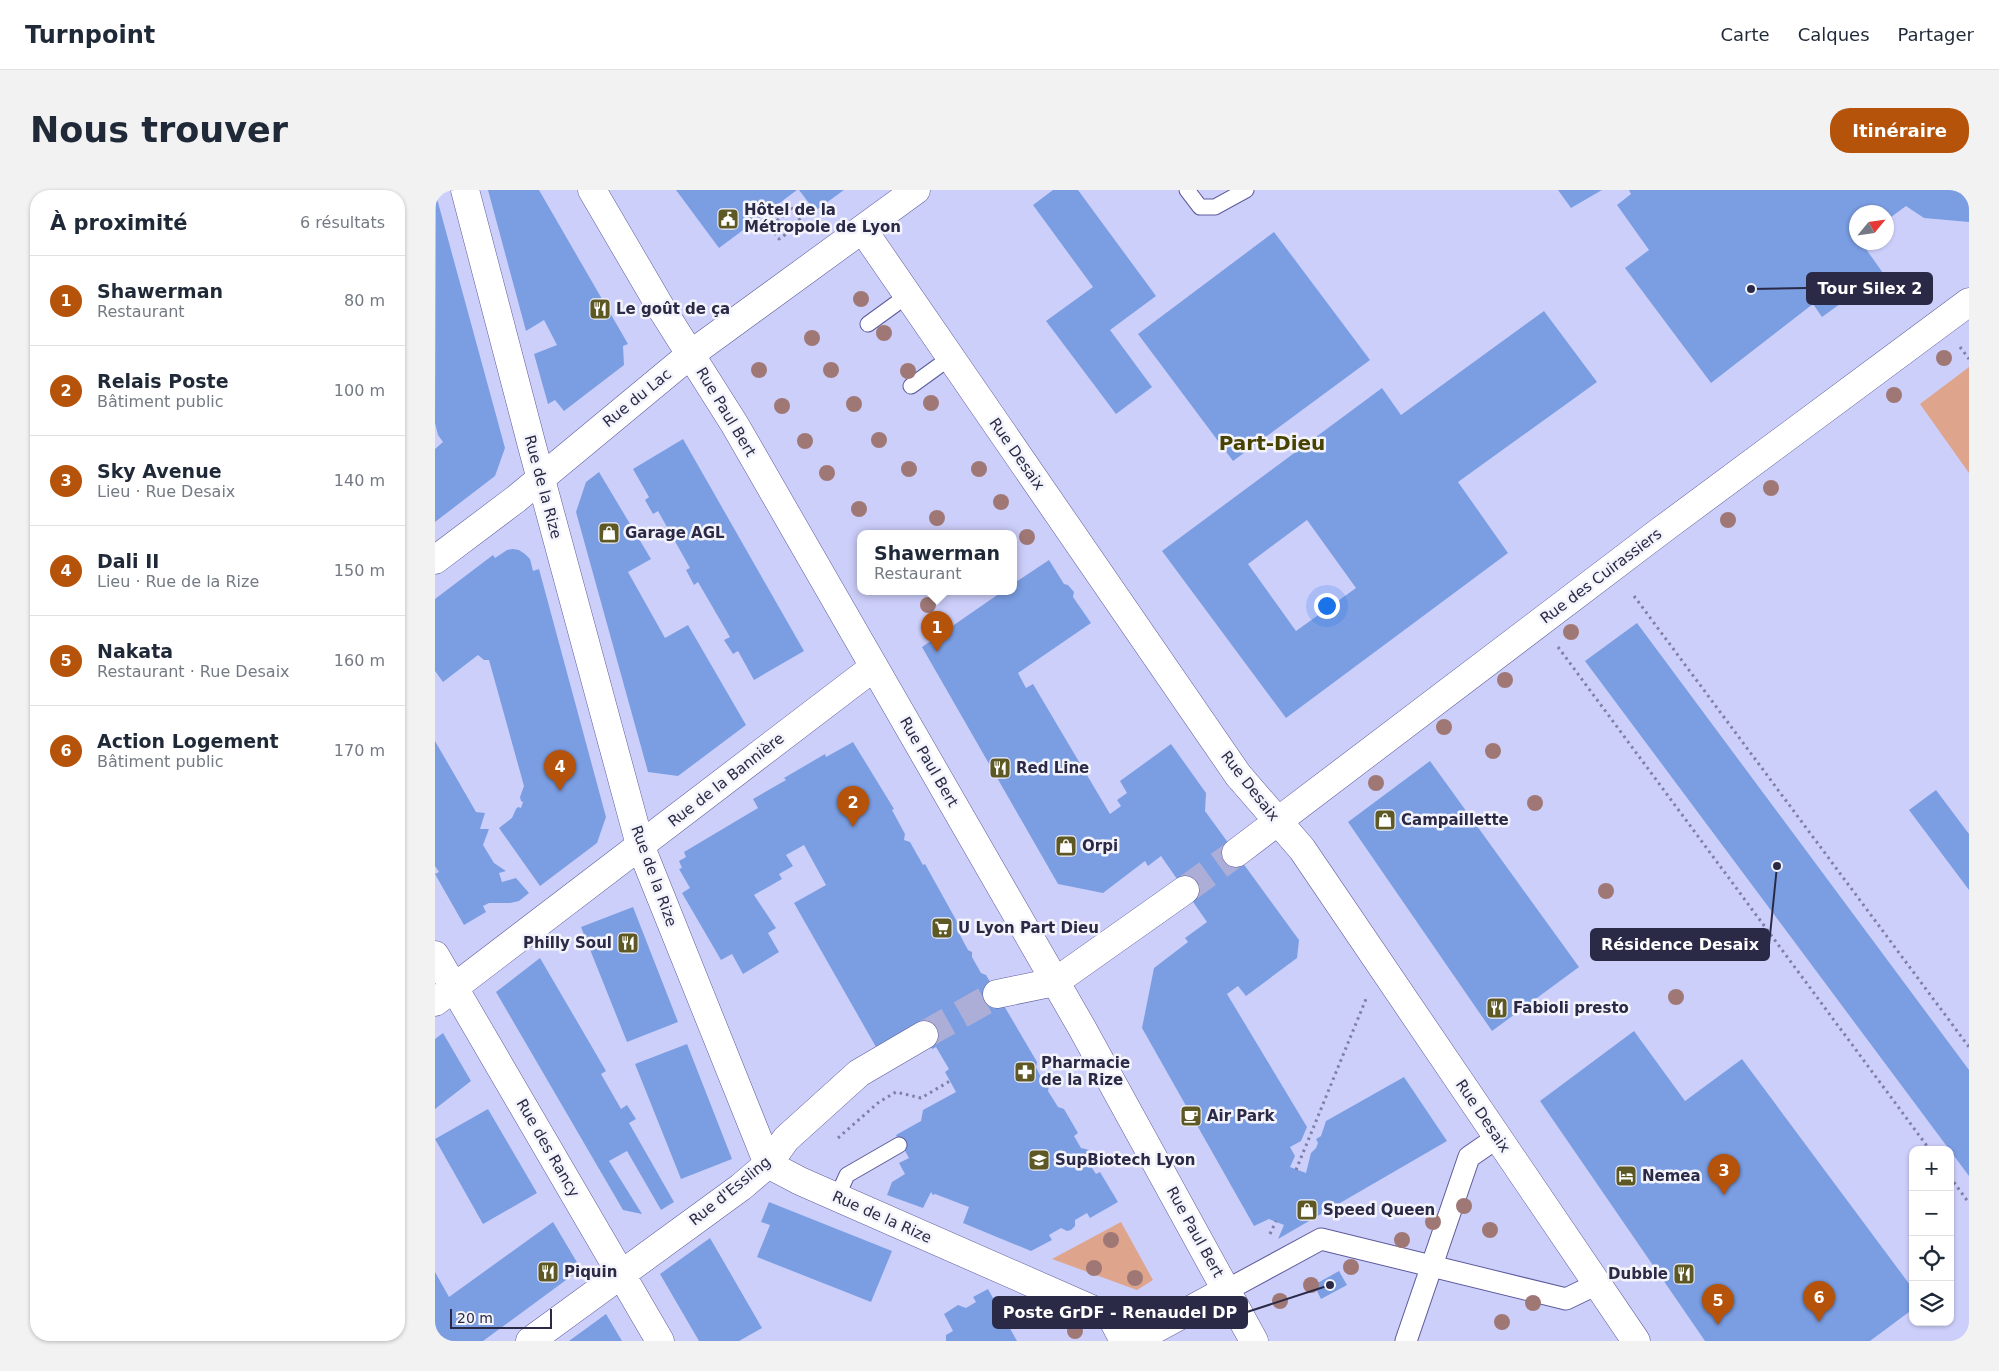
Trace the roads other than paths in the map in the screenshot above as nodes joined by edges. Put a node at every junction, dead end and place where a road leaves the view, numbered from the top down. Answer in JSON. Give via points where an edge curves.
{"nodes":[{"id":1,"x":465,"y":190,"type":"edge"},
{"id":2,"x":592,"y":190,"type":"edge"},
{"id":3,"x":917,"y":190,"type":"edge"},
{"id":4,"x":1187,"y":190,"type":"edge"},
{"id":5,"x":1246,"y":190,"type":"edge"},
{"id":6,"x":863,"y":230,"type":"junction"},
{"id":7,"x":908,"y":295,"type":"junction"},
{"id":8,"x":1969,"y":302,"type":"edge"},
{"id":9,"x":868,"y":324,"type":"dead end"},
{"id":10,"x":691,"y":354,"type":"junction"},
{"id":11,"x":951,"y":357,"type":"junction"},
{"id":12,"x":911,"y":386,"type":"dead end"},
{"id":13,"x":540,"y":478,"type":"junction"},
{"id":14,"x":435,"y":560,"type":"edge"},
{"id":15,"x":874,"y":667,"type":"junction"},
{"id":16,"x":1277,"y":822,"type":"junction"},
{"id":17,"x":640,"y":845,"type":"junction"},
{"id":18,"x":1236,"y":853,"type":"tunnel mouth"},
{"id":19,"x":1185,"y":890,"type":"tunnel mouth"},
{"id":20,"x":435,"y":955,"type":"edge"},
{"id":21,"x":1055,"y":982,"type":"junction"},
{"id":22,"x":997,"y":994,"type":"tunnel mouth"},
{"id":23,"x":444,"y":995,"type":"edge"},
{"id":24,"x":924,"y":1035,"type":"tunnel mouth"},
{"id":25,"x":1498,"y":1137,"type":"junction"},
{"id":26,"x":899,"y":1145,"type":"dead end"},
{"id":27,"x":768,"y":1164,"type":"junction"},
{"id":28,"x":837,"y":1197,"type":"junction"},
{"id":29,"x":1431,"y":1267,"type":"junction"},
{"id":30,"x":622,"y":1274,"type":"junction"},
{"id":31,"x":1597,"y":1284,"type":"junction"},
{"id":32,"x":1227,"y":1290,"type":"junction"},
{"id":33,"x":530,"y":1341,"type":"edge"},
{"id":34,"x":660,"y":1341,"type":"edge"},
{"id":35,"x":1124,"y":1341,"type":"edge"},
{"id":36,"x":1133,"y":1341,"type":"edge"},
{"id":37,"x":1255,"y":1341,"type":"edge"},
{"id":38,"x":1405,"y":1341,"type":"edge"},
{"id":39,"x":1636,"y":1341,"type":"edge"}],
"edges":[{"from":1,"to":13,"type":"street","name":"Rue de la Rize"},
{"from":2,"to":10,"type":"street","name":"Rue Paul Bert"},
{"from":3,"to":6,"type":"street","name":"Rue du Lac"},
{"from":4,"to":5,"type":"lane","via":[[1200,207],[1215,207]]},
{"from":6,"to":7,"type":"street","name":"Rue Desaix"},
{"from":6,"to":10,"type":"street","name":"Rue du Lac"},
{"from":7,"to":9,"type":"lane"},
{"from":7,"to":11,"type":"street","name":"Rue Desaix"},
{"from":8,"to":16,"type":"street","name":"Rue des Cuirassiers"},
{"from":10,"to":13,"type":"street","name":"Rue du Lac"},
{"from":10,"to":15,"type":"street","name":"Rue Paul Bert"},
{"from":11,"to":12,"type":"lane"},
{"from":11,"to":16,"type":"street","name":"Rue Desaix","via":[[1238,775]]},
{"from":13,"to":14,"type":"street","name":"Rue du Lac"},
{"from":13,"to":17,"type":"street","name":"Rue de la Rize"},
{"from":15,"to":17,"type":"street","name":"Rue de la Bannière"},
{"from":15,"to":21,"type":"street","name":"Rue Paul Bert"},
{"from":16,"to":18,"type":"street","name":"Rue des Cuirassiers"},
{"from":16,"to":25,"type":"street","name":"Rue Desaix","via":[[1302,849]]},
{"from":17,"to":23,"type":"street","name":"Rue de la Bannière"},
{"from":17,"to":27,"type":"street","name":"Rue de la Rize"},
{"from":19,"to":21,"type":"street"},
{"from":20,"to":23,"type":"street","name":"Rue des Rancy"},
{"from":21,"to":22,"type":"street"},
{"from":21,"to":32,"type":"street","name":"Rue Paul Bert"},
{"from":23,"to":30,"type":"street","name":"Rue des Rancy"},
{"from":24,"to":27,"type":"street","name":"Rue d'Essling","via":[[859,1073],[786,1139]]},
{"from":25,"to":29,"type":"street","via":[[1469,1157]]},
{"from":25,"to":31,"type":"street","name":"Rue Desaix"},
{"from":26,"to":28,"type":"lane","via":[[847,1175]]},
{"from":27,"to":28,"type":"street","name":"Rue de la Rize"},
{"from":27,"to":30,"type":"street","name":"Rue d'Essling"},
{"from":28,"to":35,"type":"street","name":"Rue de la Rize","via":[[1112,1318]]},
{"from":29,"to":31,"type":"street","via":[[1566,1299]]},
{"from":29,"to":32,"type":"street","via":[[1321,1239]]},
{"from":29,"to":38,"type":"street"},
{"from":30,"to":33,"type":"street","name":"Rue d'Essling"},
{"from":30,"to":34,"type":"street","name":"Rue des Rancy"},
{"from":31,"to":39,"type":"street","name":"Rue Desaix"},
{"from":32,"to":36,"type":"street"},
{"from":32,"to":37,"type":"street","name":"Rue Paul Bert"}]}
